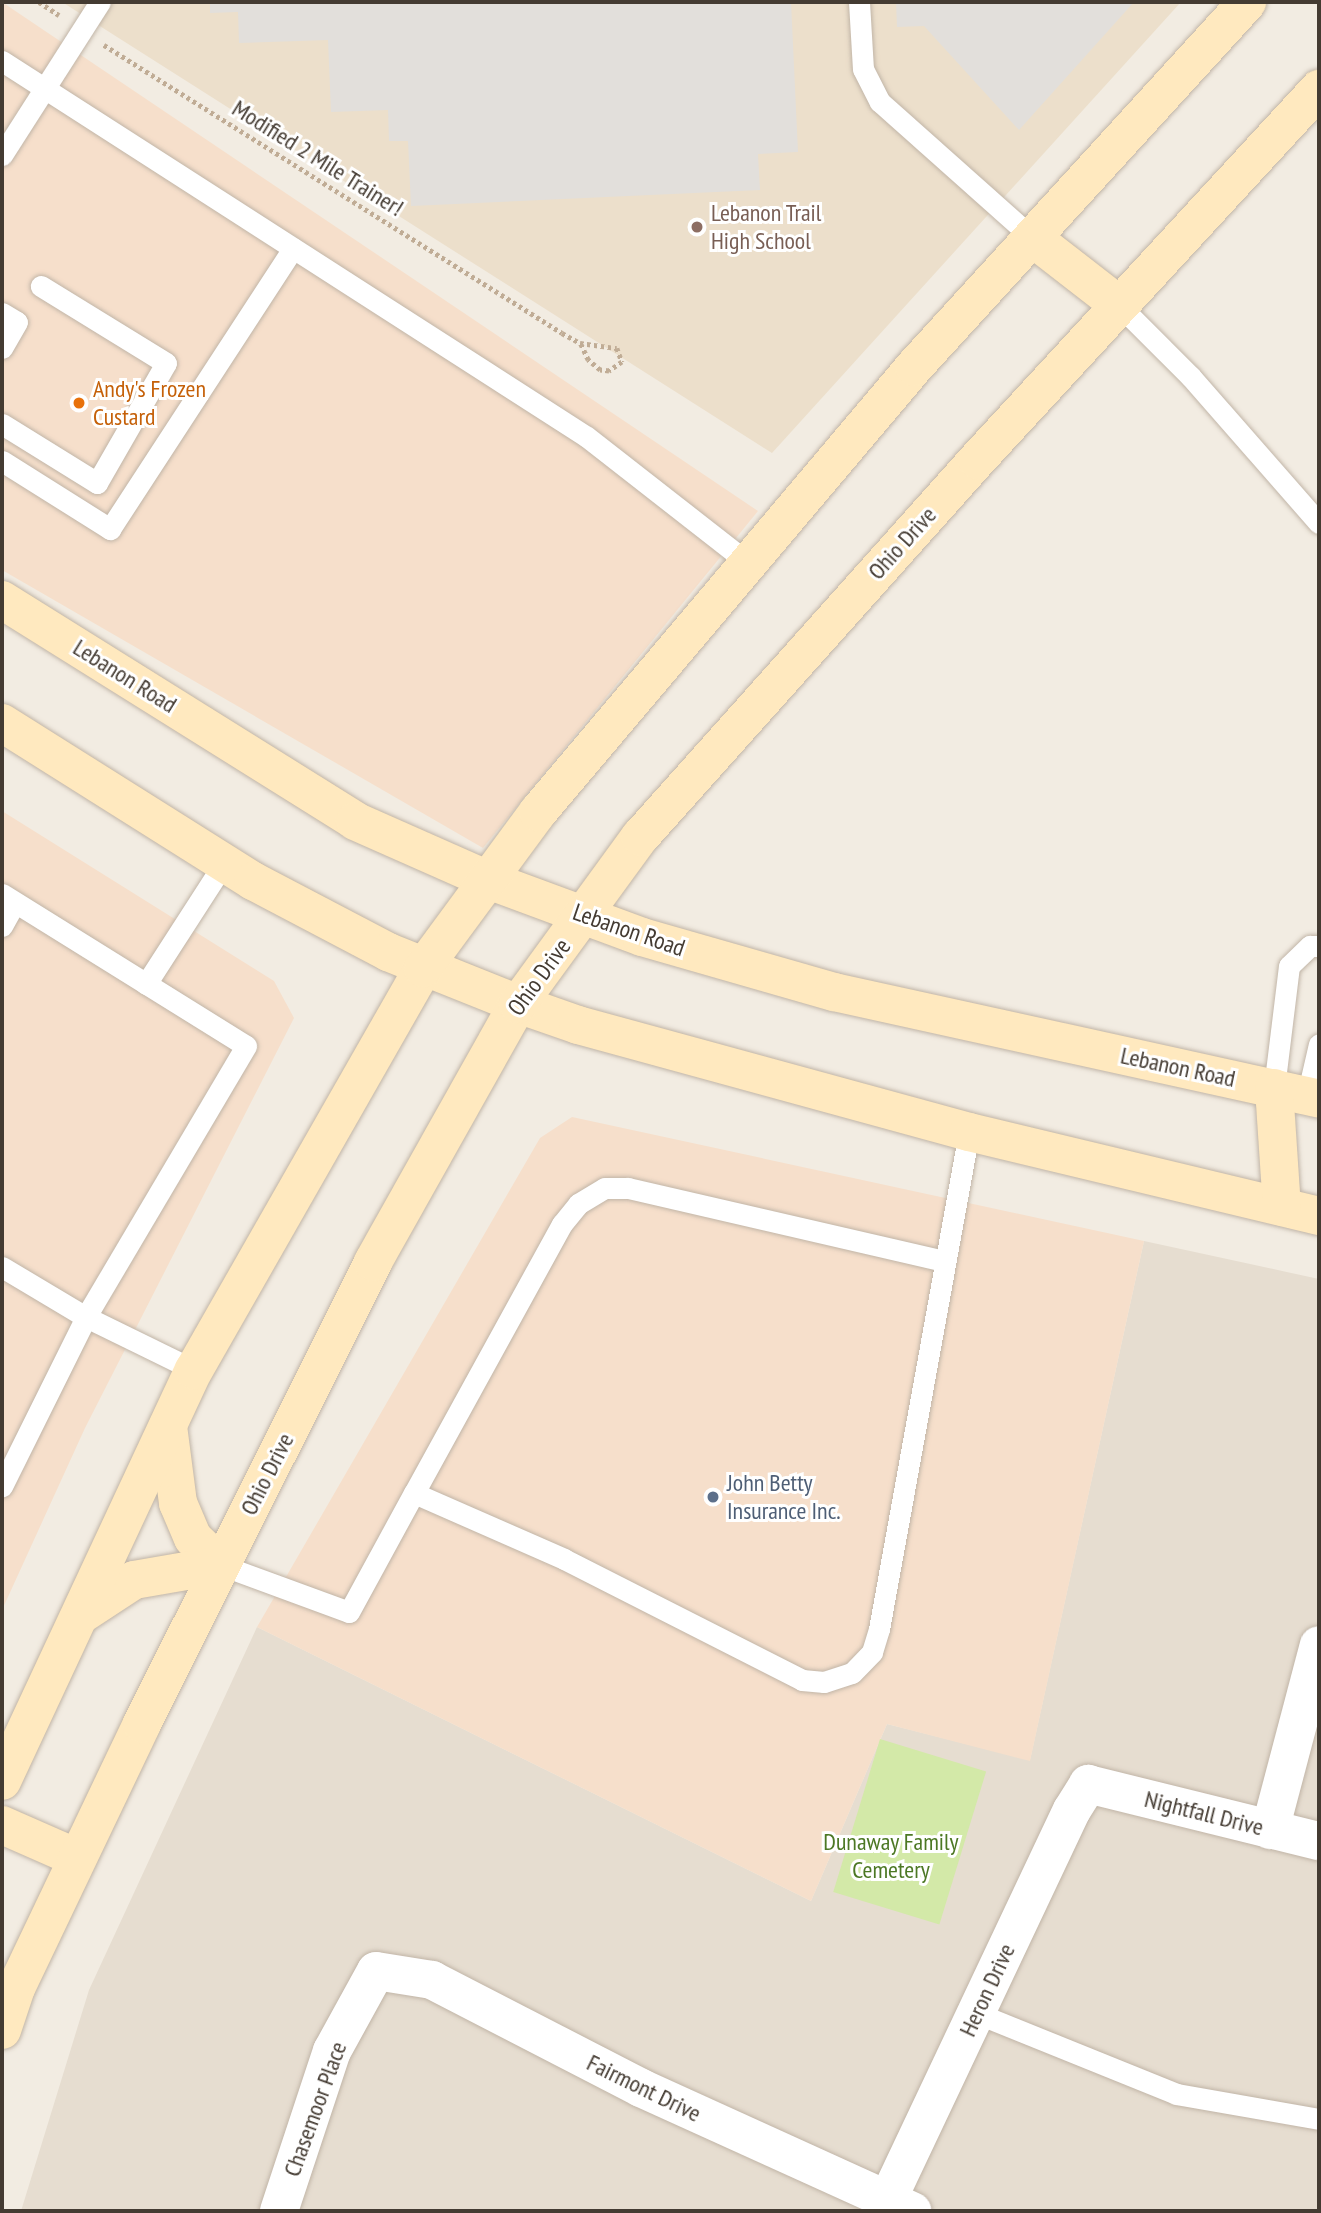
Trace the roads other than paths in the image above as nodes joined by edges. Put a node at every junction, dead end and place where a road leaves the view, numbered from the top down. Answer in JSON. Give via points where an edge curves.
{"nodes":[{"id":1,"x":100,"y":2,"type":"edge"},
{"id":2,"x":859,"y":2,"type":"edge"},
{"id":3,"x":1247,"y":2,"type":"edge"},
{"id":4,"x":2,"y":61,"type":"edge"},
{"id":5,"x":44,"y":87,"type":"junction"},
{"id":6,"x":1319,"y":89,"type":"edge"},
{"id":7,"x":2,"y":156,"type":"edge"},
{"id":8,"x":1034,"y":239,"type":"junction"},
{"id":9,"x":293,"y":248,"type":"junction"},
{"id":10,"x":41,"y":286,"type":"dead end"},
{"id":11,"x":1119,"y":305,"type":"junction"},
{"id":12,"x":2,"y":313,"type":"edge"},
{"id":13,"x":2,"y":348,"type":"edge"},
{"id":14,"x":2,"y":424,"type":"edge"},
{"id":15,"x":2,"y":461,"type":"edge"},
{"id":16,"x":1319,"y":523,"type":"edge"},
{"id":17,"x":748,"y":563,"type":"junction"},
{"id":18,"x":2,"y":600,"type":"edge"},
{"id":19,"x":2,"y":723,"type":"edge"},
{"id":20,"x":224,"y":863,"type":"junction"},
{"id":21,"x":488,"y":880,"type":"junction"},
{"id":22,"x":8,"y":899,"type":"edge"},
{"id":23,"x":585,"y":915,"type":"junction"},
{"id":24,"x":2,"y":926,"type":"edge"},
{"id":25,"x":1319,"y":946,"type":"edge"},
{"id":26,"x":424,"y":968,"type":"junction"},
{"id":27,"x":146,"y":984,"type":"junction"},
{"id":28,"x":518,"y":1004,"type":"junction"},
{"id":29,"x":1319,"y":1044,"type":"edge"},
{"id":30,"x":1300,"y":1094,"type":"edge"},
{"id":31,"x":969,"y":1132,"type":"junction"},
{"id":32,"x":1282,"y":1207,"type":"junction"},
{"id":33,"x":1319,"y":1216,"type":"edge"},
{"id":34,"x":946,"y":1261,"type":"junction"},
{"id":35,"x":2,"y":1267,"type":"edge"},
{"id":36,"x":86,"y":1317,"type":"junction"},
{"id":37,"x":194,"y":1370,"type":"junction"},
{"id":38,"x":168,"y":1426,"type":"junction"},
{"id":39,"x":2,"y":1486,"type":"edge"},
{"id":40,"x":414,"y":1493,"type":"junction"},
{"id":41,"x":221,"y":1565,"type":"junction"},
{"id":42,"x":82,"y":1614,"type":"junction"},
{"id":43,"x":1319,"y":1645,"type":"edge"},
{"id":44,"x":2,"y":1781,"type":"edge"},
{"id":45,"x":1088,"y":1784,"type":"joint"},
{"id":46,"x":2,"y":1825,"type":"edge"},
{"id":47,"x":1270,"y":1830,"type":"junction"},
{"id":48,"x":1319,"y":1841,"type":"edge"},
{"id":49,"x":77,"y":1858,"type":"junction"},
{"id":50,"x":376,"y":1971,"type":"joint"},
{"id":51,"x":976,"y":2013,"type":"junction"},
{"id":52,"x":2,"y":2030,"type":"edge"},
{"id":53,"x":1319,"y":2119,"type":"edge"},
{"id":54,"x":900,"y":2205,"type":"edge"},
{"id":55,"x":279,"y":2211,"type":"edge"}],
"edges":[{"from":1,"to":5,"type":"lane"},
{"from":2,"to":8,"type":"lane","via":[[863,69],[880,102]]},
{"from":3,"to":8,"type":"main road"},
{"from":4,"to":5,"type":"lane"},
{"from":5,"to":7,"type":"lane"},
{"from":5,"to":9,"type":"lane"},
{"from":6,"to":11,"type":"main road","name":"Ohio Drive"},
{"from":8,"to":11,"type":"main road"},
{"from":8,"to":17,"type":"main road","via":[[914,367]]},
{"from":9,"to":15,"type":"lane","via":[[110,529]]},
{"from":9,"to":17,"type":"lane","via":[[587,437]]},
{"from":10,"to":14,"type":"lane","via":[[166,363],[97,483]]},
{"from":11,"to":16,"type":"lane","via":[[1191,377]]},
{"from":11,"to":23,"type":"main road","name":"Ohio Drive","via":[[639,837]]},
{"from":12,"to":13,"type":"lane","via":[[17,323]]},
{"from":17,"to":21,"type":"main road","via":[[538,812]]},
{"from":18,"to":21,"type":"main road","name":"Lebanon Road","via":[[355,821]]},
{"from":19,"to":20,"type":"main road"},
{"from":20,"to":26,"type":"main road"},
{"from":20,"to":27,"type":"lane"},
{"from":21,"to":23,"type":"main road","name":"Lebanon Road"},
{"from":21,"to":26,"type":"main road"},
{"from":22,"to":24,"type":"lane"},
{"from":22,"to":27,"type":"lane"},
{"from":23,"to":28,"type":"main road","name":"Ohio Drive"},
{"from":23,"to":30,"type":"main road","name":"Lebanon Road","via":[[642,937],[834,992]]},
{"from":25,"to":30,"type":"lane","via":[[1310,946],[1289,966]]},
{"from":26,"to":28,"type":"main road"},
{"from":26,"to":37,"type":"main road"},
{"from":27,"to":36,"type":"lane","via":[[246,1046]]},
{"from":28,"to":31,"type":"main road"},
{"from":28,"to":41,"type":"main road","name":"Ohio Drive","via":[[373,1262]]},
{"from":29,"to":30,"type":"lane"},
{"from":30,"to":32,"type":"main road"},
{"from":31,"to":32,"type":"main road"},
{"from":31,"to":34,"type":"lane"},
{"from":32,"to":33,"type":"main road"},
{"from":34,"to":40,"type":"lane","via":[[628,1188],[605,1188],[578,1204],[562,1224]]},
{"from":34,"to":40,"type":"lane","via":[[876,1643],[860,1667],[843,1678],[812,1682],[789,1674],[564,1559]]},
{"from":35,"to":36,"type":"lane"},
{"from":36,"to":37,"type":"lane"},
{"from":36,"to":39,"type":"lane"},
{"from":37,"to":38,"type":"main road"},
{"from":38,"to":41,"type":"main road","via":[[178,1503],[193,1538]]},
{"from":38,"to":42,"type":"main road"},
{"from":40,"to":41,"type":"lane","via":[[348,1612]]},
{"from":41,"to":42,"type":"main road","via":[[134,1580]]},
{"from":41,"to":49,"type":"main road","name":"Ohio Drive"},
{"from":42,"to":44,"type":"main road"},
{"from":43,"to":47,"type":"street"},
{"from":45,"to":47,"type":"street","name":"Nightfall Drive"},
{"from":45,"to":51,"type":"street","name":"Heron Drive"},
{"from":46,"to":49,"type":"main road"},
{"from":47,"to":48,"type":"street","name":"Nightfall Drive"},
{"from":49,"to":52,"type":"main road","name":"Ohio Drive","via":[[16,1988]]},
{"from":50,"to":54,"type":"street","name":"Fairmont Drive","via":[[432,1980],[641,2088]]},
{"from":50,"to":55,"type":"street","name":"Chasemoor Place","via":[[332,2051]]},
{"from":51,"to":53,"type":"lane","via":[[1176,2094]]},
{"from":51,"to":54,"type":"street","name":"Heron Drive"}]}
